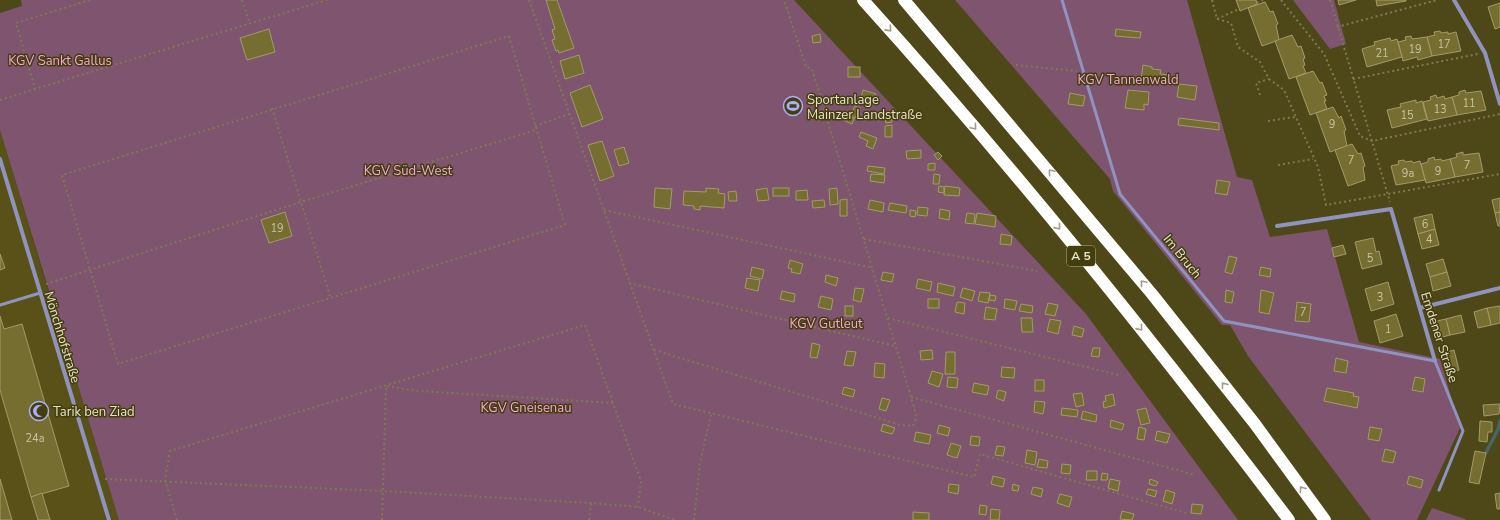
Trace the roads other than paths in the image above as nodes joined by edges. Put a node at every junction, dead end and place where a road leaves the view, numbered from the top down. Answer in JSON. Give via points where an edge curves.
{"nodes":[{"id":1,"x":863,"y":0,"type":"edge"},
{"id":2,"x":904,"y":0,"type":"edge"},
{"id":3,"x":1062,"y":0,"type":"edge"},
{"id":4,"x":1454,"y":0,"type":"edge"},
{"id":5,"x":1500,"y":104,"type":"edge"},
{"id":6,"x":0,"y":159,"type":"edge"},
{"id":7,"x":1277,"y":226,"type":"dead end"},
{"id":8,"x":1500,"y":288,"type":"edge"},
{"id":9,"x":40,"y":294,"type":"junction"},
{"id":10,"x":0,"y":304,"type":"edge"},
{"id":11,"x":1420,"y":308,"type":"junction"},
{"id":12,"x":1435,"y":361,"type":"junction"},
{"id":13,"x":1440,"y":490,"type":"dead end"},
{"id":14,"x":109,"y":520,"type":"edge"},
{"id":15,"x":1289,"y":520,"type":"edge"},
{"id":16,"x":1325,"y":520,"type":"edge"}],
"edges":[{"from":1,"to":15,"type":"highway","number":"A 5","one_way":true,"via":[[1042,208],[1180,378]]},
{"from":16,"to":2,"type":"highway","number":"A 5","one_way":true,"via":[[1255,424],[1152,294]]},
{"from":3,"to":12,"type":"lane","name":"Im Bruch","via":[[1120,194],[1224,321]]},
{"from":4,"to":5,"type":"street","via":[[1485,53]]},
{"from":6,"to":9,"type":"street","name":"Mönchhofstraße"},
{"from":7,"to":11,"type":"street","name":"Emdener Straße","via":[[1391,209]]},
{"from":8,"to":11,"type":"street"},
{"from":9,"to":10,"type":"lane"},
{"from":9,"to":14,"type":"street","name":"Mönchhofstraße"},
{"from":11,"to":12,"type":"street","name":"Emdener Straße"},
{"from":12,"to":13,"type":"lane","name":"Emdener Straße","via":[[1463,431]]}]}
